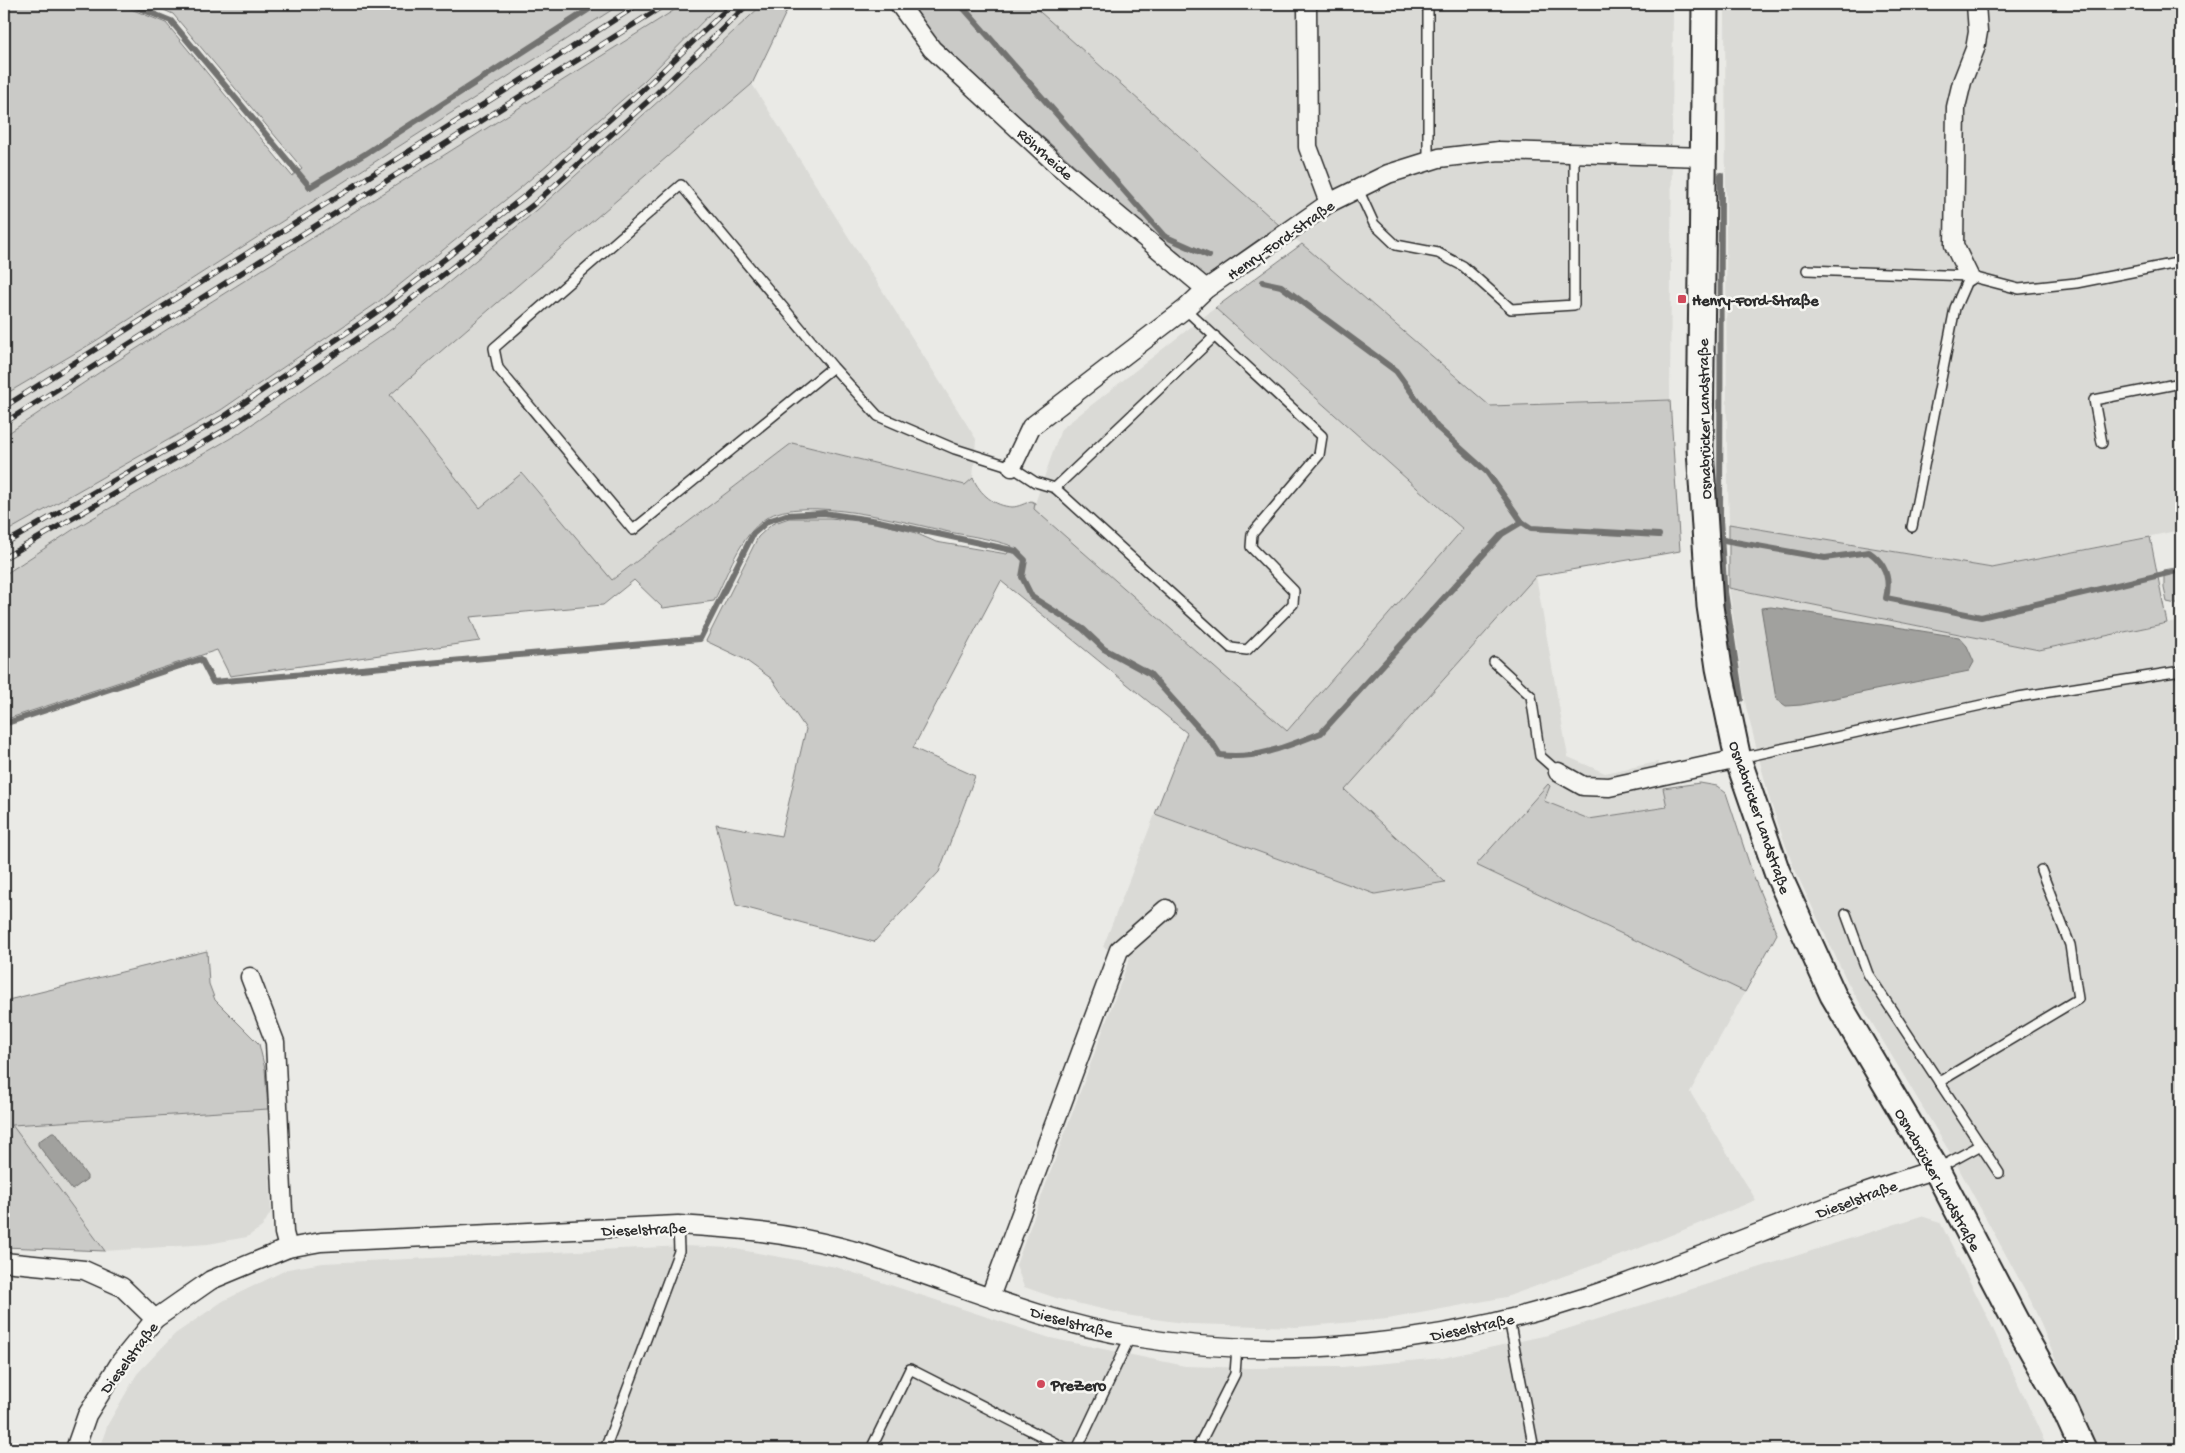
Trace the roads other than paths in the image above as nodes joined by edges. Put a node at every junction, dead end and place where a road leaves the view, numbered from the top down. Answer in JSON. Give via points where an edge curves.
{"nodes":[{"id":1,"x":898,"y":4,"type":"edge"},
{"id":2,"x":1307,"y":4,"type":"edge"},
{"id":3,"x":1428,"y":4,"type":"edge"},
{"id":4,"x":1705,"y":4,"type":"edge"},
{"id":5,"x":1976,"y":4,"type":"edge"},
{"id":6,"x":1574,"y":154,"type":"junction"},
{"id":7,"x":1705,"y":157,"type":"junction"},
{"id":8,"x":1428,"y":162,"type":"junction"},
{"id":9,"x":1358,"y":189,"type":"junction"},
{"id":10,"x":1329,"y":203,"type":"junction"},
{"id":11,"x":2177,"y":262,"type":"dead end"},
{"id":12,"x":1807,"y":270,"type":"dead end"},
{"id":13,"x":1970,"y":276,"type":"junction"},
{"id":14,"x":1206,"y":289,"type":"junction"},
{"id":15,"x":1185,"y":309,"type":"junction"},
{"id":16,"x":1215,"y":336,"type":"junction"},
{"id":17,"x":833,"y":367,"type":"junction"},
{"id":18,"x":2181,"y":383,"type":"edge"},
{"id":19,"x":2102,"y":443,"type":"dead end"},
{"id":20,"x":1012,"y":467,"type":"junction"},
{"id":21,"x":1055,"y":488,"type":"junction"},
{"id":22,"x":1912,"y":527,"type":"dead end"},
{"id":23,"x":1494,"y":662,"type":"dead end"},
{"id":24,"x":2181,"y":671,"type":"edge"},
{"id":25,"x":1738,"y":759,"type":"junction"},
{"id":26,"x":1558,"y":772,"type":"joint"},
{"id":27,"x":2041,"y":870,"type":"dead end"},
{"id":28,"x":1166,"y":909,"type":"dead end"},
{"id":29,"x":1846,"y":914,"type":"dead end"},
{"id":30,"x":250,"y":977,"type":"dead end"},
{"id":31,"x":1939,"y":1082,"type":"junction"},
{"id":32,"x":1981,"y":1145,"type":"junction"},
{"id":33,"x":1936,"y":1169,"type":"junction"},
{"id":34,"x":1999,"y":1173,"type":"dead end"},
{"id":35,"x":678,"y":1225,"type":"junction"},
{"id":36,"x":288,"y":1248,"type":"junction"},
{"id":37,"x":4,"y":1262,"type":"edge"},
{"id":38,"x":990,"y":1297,"type":"junction"},
{"id":39,"x":155,"y":1319,"type":"junction"},
{"id":40,"x":1510,"y":1319,"type":"junction"},
{"id":41,"x":1130,"y":1337,"type":"junction"},
{"id":42,"x":1237,"y":1347,"type":"junction"},
{"id":43,"x":2037,"y":1360,"type":"junction"},
{"id":44,"x":75,"y":1449,"type":"edge"},
{"id":45,"x":605,"y":1449,"type":"edge"},
{"id":46,"x":871,"y":1449,"type":"edge"},
{"id":47,"x":1067,"y":1449,"type":"edge"},
{"id":48,"x":1077,"y":1449,"type":"edge"},
{"id":49,"x":1197,"y":1449,"type":"edge"},
{"id":50,"x":1534,"y":1449,"type":"edge"},
{"id":51,"x":2067,"y":1449,"type":"edge"},
{"id":52,"x":2083,"y":1449,"type":"edge"}],
"edges":[{"from":1,"to":14,"type":"street","name":"Röhrheide","via":[[932,49],[1054,162]]},
{"from":2,"to":10,"type":"street","via":[[1308,148]]},
{"from":3,"to":8,"type":"lane"},
{"from":4,"to":7,"type":"street","name":"Osnabrücker Landstraße"},
{"from":5,"to":13,"type":"street","via":[[1978,32],[1975,49],[1956,107],[1954,246]]},
{"from":6,"to":7,"type":"street","name":"Henry-Ford-Straße"},
{"from":6,"to":8,"type":"street","name":"Henry-Ford-Straße","via":[[1499,151]]},
{"from":6,"to":9,"type":"lane","via":[[1574,305],[1511,309],[1463,266],[1438,252],[1396,245],[1374,224]]},
{"from":7,"to":25,"type":"street","name":"Osnabrücker Landstraße","via":[[1700,449],[1710,606]]},
{"from":8,"to":9,"type":"street","name":"Henry-Ford-Straße","via":[[1388,174]]},
{"from":9,"to":10,"type":"street","name":"Henry-Ford-Straße"},
{"from":10,"to":14,"type":"street","name":"Henry-Ford-Straße"},
{"from":11,"to":13,"type":"lane","via":[[2076,283],[2019,289]]},
{"from":12,"to":13,"type":"lane"},
{"from":13,"to":22,"type":"lane","via":[[1955,308]]},
{"from":14,"to":15,"type":"street","name":"Henry-Ford-Straße"},
{"from":15,"to":16,"type":"lane"},
{"from":15,"to":20,"type":"street","name":"Henry-Ford-Straße","via":[[1031,427]]},
{"from":16,"to":21,"type":"lane"},
{"from":16,"to":21,"type":"lane","via":[[1322,436],[1319,454],[1252,534],[1251,547],[1294,590],[1293,604],[1247,650],[1231,648]]},
{"from":17,"to":17,"type":"lane","via":[[633,530],[498,368],[494,348],[681,185]]},
{"from":17,"to":20,"type":"lane","via":[[878,416],[955,449]]},
{"from":18,"to":19,"type":"lane","via":[[2094,400]]},
{"from":20,"to":21,"type":"lane","via":[[1035,482]]},
{"from":23,"to":26,"type":"lane","via":[[1531,696],[1540,756]]},
{"from":24,"to":25,"type":"lane","via":[[2018,696]]},
{"from":25,"to":26,"type":"street","via":[[1608,787],[1582,786]]},
{"from":25,"to":33,"type":"street","name":"Osnabrücker Landstraße","via":[[1777,872],[1834,995]]},
{"from":27,"to":31,"type":"lane","via":[[2070,945],[2078,999]]},
{"from":28,"to":38,"type":"street","via":[[1119,950]]},
{"from":29,"to":31,"type":"lane","via":[[1868,974]]},
{"from":30,"to":36,"type":"street","via":[[275,1042],[284,1233]]},
{"from":31,"to":32,"type":"lane"},
{"from":32,"to":33,"type":"lane"},
{"from":32,"to":34,"type":"lane"},
{"from":33,"to":40,"type":"street","name":"Dieselstraße","via":[[1585,1297]]},
{"from":33,"to":43,"type":"street","name":"Osnabrücker Landstraße"},
{"from":35,"to":36,"type":"street","name":"Dieselstraße","via":[[321,1242]]},
{"from":35,"to":38,"type":"street","name":"Dieselstraße","via":[[785,1235],[842,1247]]},
{"from":35,"to":45,"type":"lane","via":[[679,1251]]},
{"from":36,"to":39,"type":"street","name":"Dieselstraße","via":[[211,1280]]},
{"from":37,"to":39,"type":"street","via":[[84,1270],[122,1287]]},
{"from":38,"to":41,"type":"street","name":"Dieselstraße","via":[[1053,1318]]},
{"from":39,"to":44,"type":"street","name":"Dieselstraße","via":[[120,1361],[87,1415]]},
{"from":40,"to":42,"type":"street","name":"Dieselstraße","via":[[1389,1342],[1298,1348]]},
{"from":40,"to":50,"type":"lane"},
{"from":41,"to":42,"type":"street","name":"Dieselstraße"},
{"from":41,"to":48,"type":"lane"},
{"from":42,"to":49,"type":"lane","via":[[1235,1374]]},
{"from":43,"to":51,"type":"street","name":"Osnabrücker Landstraße"},
{"from":43,"to":52,"type":"street","name":"Osnabrücker Landstraße"},
{"from":46,"to":47,"type":"lane","via":[[910,1369]]}]}
